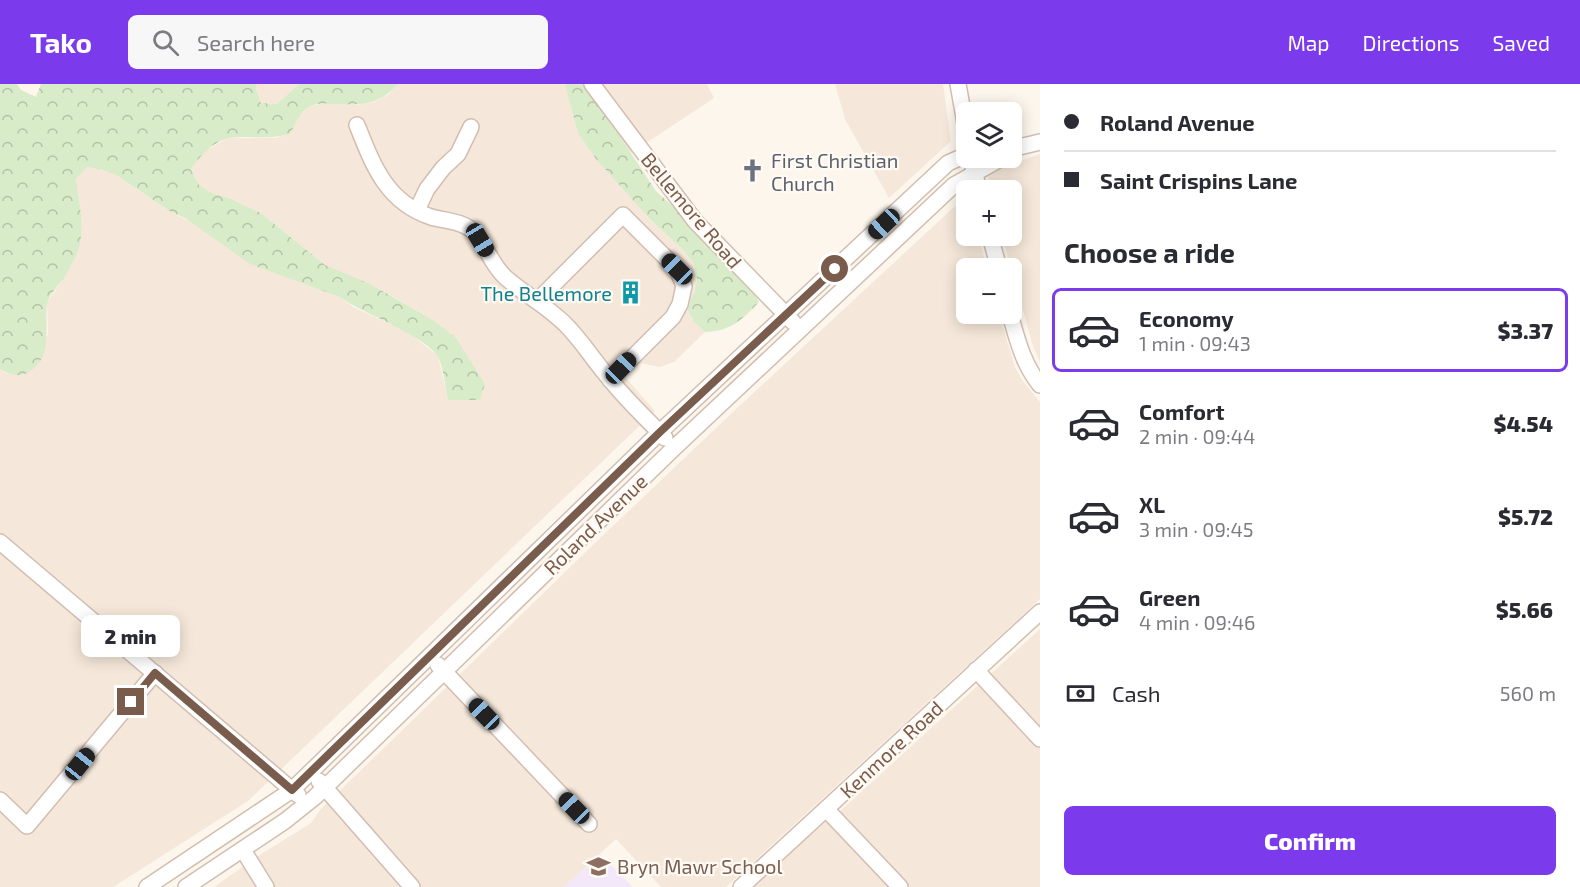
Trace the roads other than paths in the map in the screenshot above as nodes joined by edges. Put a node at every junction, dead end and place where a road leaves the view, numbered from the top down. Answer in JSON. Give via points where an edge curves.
{"nodes":[{"id":1,"x":592,"y":84,"type":"edge"},
{"id":2,"x":958,"y":84,"type":"edge"},
{"id":3,"x":961,"y":102,"type":"edge"},
{"id":4,"x":357,"y":125,"type":"dead end"},
{"id":5,"x":471,"y":127,"type":"dead end"},
{"id":6,"x":1040,"y":142,"type":"edge"},
{"id":7,"x":1022,"y":146,"type":"edge"},
{"id":8,"x":956,"y":159,"type":"edge"},
{"id":9,"x":970,"y":168,"type":"edge"},
{"id":10,"x":417,"y":210,"type":"junction"},
{"id":11,"x":537,"y":301,"type":"junction"},
{"id":12,"x":786,"y":314,"type":"junction"},
{"id":13,"x":1013,"y":324,"type":"edge"},
{"id":14,"x":800,"y":329,"type":"junction"},
{"id":15,"x":610,"y":380,"type":"junction"},
{"id":16,"x":1040,"y":385,"type":"edge"},
{"id":17,"x":660,"y":432,"type":"junction"},
{"id":18,"x":674,"y":448,"type":"junction"},
{"id":19,"x":0,"y":542,"type":"edge"},
{"id":20,"x":1040,"y":612,"type":"edge"},
{"id":21,"x":429,"y":656,"type":"junction"},
{"id":22,"x":976,"y":670,"type":"junction"},
{"id":23,"x":444,"y":671,"type":"junction"},
{"id":24,"x":155,"y":673,"type":"junction"},
{"id":25,"x":1040,"y":739,"type":"edge"},
{"id":26,"x":311,"y":772,"type":"junction"},
{"id":27,"x":325,"y":787,"type":"junction"},
{"id":28,"x":292,"y":790,"type":"junction"},
{"id":29,"x":0,"y":800,"type":"edge"},
{"id":30,"x":307,"y":803,"type":"junction"},
{"id":31,"x":825,"y":809,"type":"junction"},
{"id":32,"x":589,"y":824,"type":"dead end"},
{"id":33,"x":243,"y":850,"type":"junction"},
{"id":34,"x":147,"y":887,"type":"edge"},
{"id":35,"x":186,"y":887,"type":"edge"},
{"id":36,"x":267,"y":887,"type":"edge"},
{"id":37,"x":412,"y":887,"type":"edge"},
{"id":38,"x":741,"y":887,"type":"edge"},
{"id":39,"x":900,"y":887,"type":"edge"}],
"edges":[{"from":1,"to":12,"type":"street","name":"Bellemore Road","via":[[695,221]]},
{"from":2,"to":3,"type":"street"},
{"from":4,"to":10,"type":"street","via":[[384,184],[399,200]]},
{"from":5,"to":10,"type":"street","via":[[458,154],[427,189]]},
{"from":6,"to":7,"type":"street"},
{"from":8,"to":12,"type":"street","name":"Roland Avenue"},
{"from":9,"to":14,"type":"street","name":"Roland Avenue"},
{"from":10,"to":11,"type":"street","via":[[474,232],[505,277]]},
{"from":11,"to":15,"type":"street","via":[[567,326]]},
{"from":11,"to":15,"type":"street","via":[[623,215],[677,269],[684,286],[678,310]]},
{"from":12,"to":14,"type":"street","name":"Bellemore Road"},
{"from":12,"to":17,"type":"street","name":"Roland Avenue"},
{"from":13,"to":16,"type":"street","via":[[1030,373]]},
{"from":14,"to":18,"type":"street","name":"Roland Avenue"},
{"from":15,"to":17,"type":"street"},
{"from":17,"to":18,"type":"street"},
{"from":17,"to":21,"type":"street","name":"Roland Avenue"},
{"from":18,"to":23,"type":"street","name":"Roland Avenue"},
{"from":19,"to":24,"type":"street"},
{"from":20,"to":22,"type":"street","name":"Kenmore Road"},
{"from":21,"to":23,"type":"street"},
{"from":21,"to":26,"type":"street","name":"Roland Avenue"},
{"from":22,"to":25,"type":"street"},
{"from":22,"to":31,"type":"street","name":"Kenmore Road"},
{"from":23,"to":27,"type":"street","name":"Roland Avenue"},
{"from":23,"to":32,"type":"street"},
{"from":24,"to":28,"type":"street"},
{"from":24,"to":29,"type":"street","via":[[27,826]]},
{"from":26,"to":27,"type":"street"},
{"from":26,"to":28,"type":"street","name":"Roland Avenue"},
{"from":27,"to":30,"type":"street","name":"Roland Avenue"},
{"from":27,"to":37,"type":"street"},
{"from":28,"to":30,"type":"street"},
{"from":28,"to":34,"type":"street","name":"Roland Avenue"},
{"from":30,"to":33,"type":"street","name":"Roland Avenue"},
{"from":31,"to":38,"type":"street","name":"Kenmore Road"},
{"from":31,"to":39,"type":"street"},
{"from":33,"to":35,"type":"street","name":"Roland Avenue"},
{"from":33,"to":36,"type":"street"}]}
